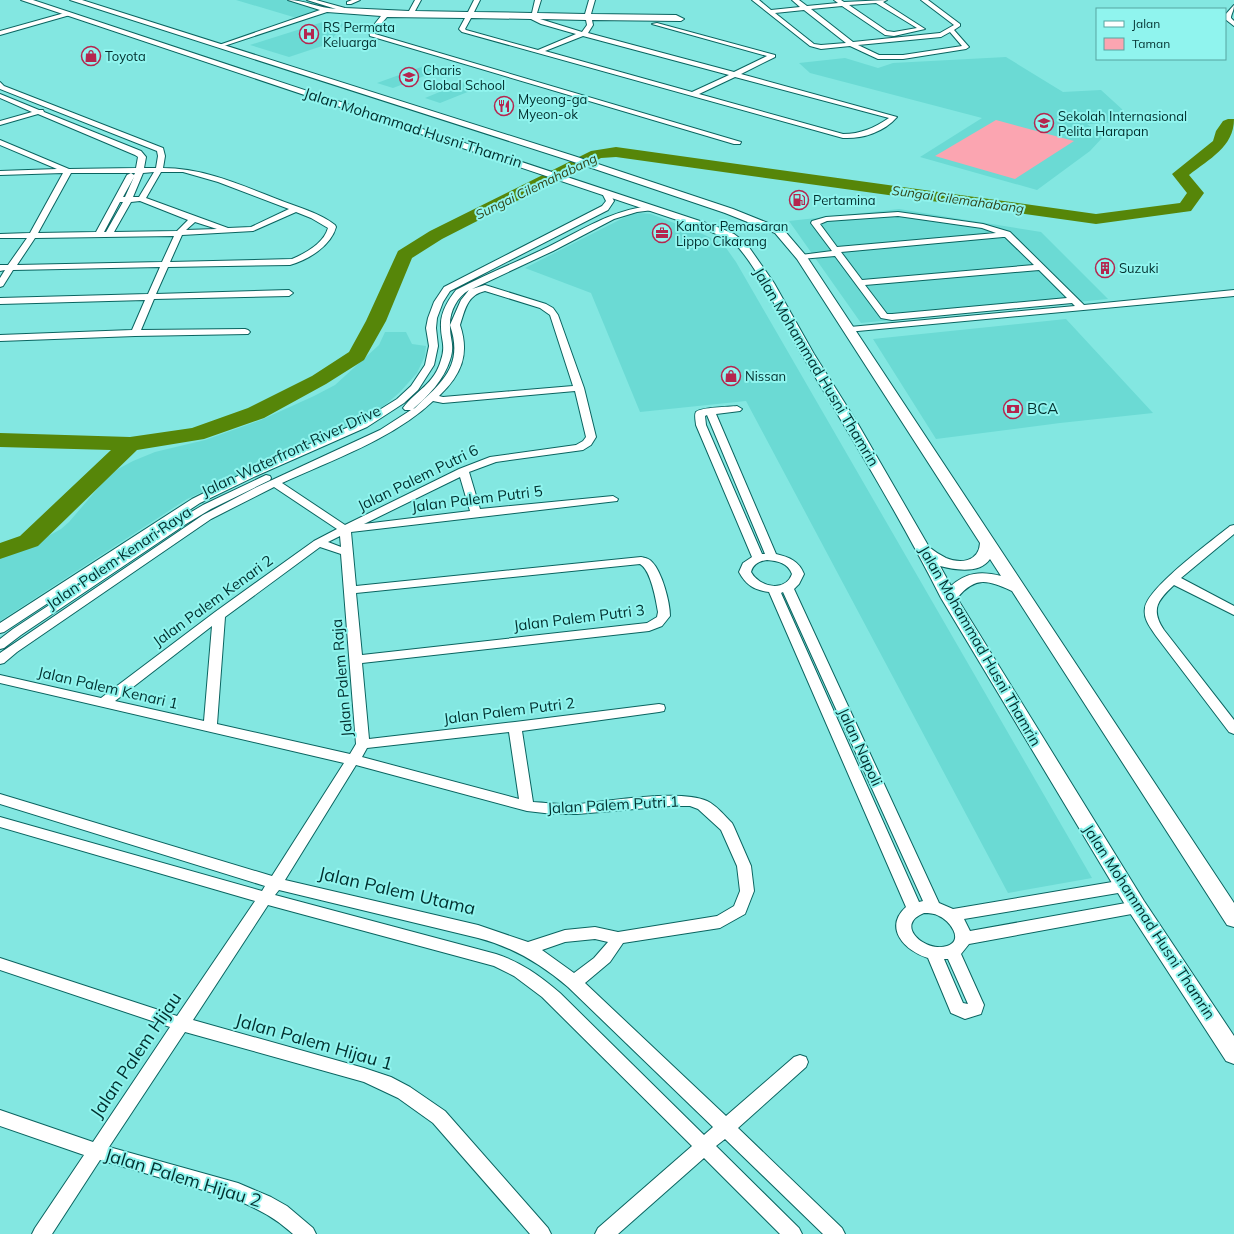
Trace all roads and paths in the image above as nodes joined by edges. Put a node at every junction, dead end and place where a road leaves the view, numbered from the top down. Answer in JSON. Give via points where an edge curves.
{"nodes":[{"id":1,"x":25,"y":0,"type":"edge"},
{"id":2,"x":74,"y":0,"type":"edge"},
{"id":3,"x":291,"y":0,"type":"edge"},
{"id":4,"x":310,"y":0,"type":"edge"},
{"id":5,"x":357,"y":0,"type":"edge"},
{"id":6,"x":418,"y":0,"type":"edge"},
{"id":7,"x":477,"y":0,"type":"edge"},
{"id":8,"x":538,"y":0,"type":"edge"},
{"id":9,"x":592,"y":0,"type":"edge"},
{"id":10,"x":755,"y":0,"type":"edge"},
{"id":11,"x":795,"y":0,"type":"edge"},
{"id":12,"x":837,"y":0,"type":"edge"},
{"id":13,"x":876,"y":0,"type":"edge"},
{"id":14,"x":886,"y":0,"type":"edge"},
{"id":15,"x":924,"y":0,"type":"edge"},
{"id":16,"x":1232,"y":0,"type":"edge"},
{"id":17,"x":349,"y":3,"type":"dead end"},
{"id":18,"x":844,"y":4,"type":"junction"},
{"id":19,"x":1234,"y":6,"type":"edge"},
{"id":20,"x":806,"y":8,"type":"junction"},
{"id":21,"x":325,"y":10,"type":"junction"},
{"id":22,"x":341,"y":10,"type":"junction"},
{"id":23,"x":411,"y":12,"type":"junction"},
{"id":24,"x":770,"y":12,"type":"junction"},
{"id":25,"x":64,"y":13,"type":"junction"},
{"id":26,"x":387,"y":14,"type":"junction"},
{"id":27,"x":470,"y":15,"type":"junction"},
{"id":28,"x":533,"y":16,"type":"junction"},
{"id":29,"x":588,"y":17,"type":"junction"},
{"id":30,"x":642,"y":18,"type":"junction"},
{"id":31,"x":1234,"y":24,"type":"edge"},
{"id":32,"x":951,"y":30,"type":"junction"},
{"id":33,"x":0,"y":31,"type":"edge"},
{"id":34,"x":582,"y":34,"type":"junction"},
{"id":35,"x":853,"y":45,"type":"junction"},
{"id":36,"x":224,"y":48,"type":"junction"},
{"id":37,"x":538,"y":52,"type":"junction"},
{"id":38,"x":735,"y":74,"type":"junction"},
{"id":39,"x":0,"y":84,"type":"edge"},
{"id":40,"x":694,"y":94,"type":"junction"},
{"id":41,"x":0,"y":96,"type":"edge"},
{"id":42,"x":404,"y":105,"type":"junction"},
{"id":43,"x":52,"y":108,"type":"junction"},
{"id":44,"x":39,"y":112,"type":"junction"},
{"id":45,"x":431,"y":114,"type":"junction"},
{"id":46,"x":376,"y":116,"type":"junction"},
{"id":47,"x":0,"y":123,"type":"edge"},
{"id":48,"x":403,"y":124,"type":"junction"},
{"id":49,"x":0,"y":142,"type":"edge"},
{"id":50,"x":737,"y":142,"type":"dead end"},
{"id":51,"x":137,"y":170,"type":"junction"},
{"id":52,"x":159,"y":170,"type":"junction"},
{"id":53,"x":68,"y":171,"type":"junction"},
{"id":54,"x":1,"y":175,"type":"edge"},
{"id":55,"x":606,"y":193,"type":"junction"},
{"id":56,"x":128,"y":199,"type":"junction"},
{"id":57,"x":141,"y":199,"type":"junction"},
{"id":58,"x":117,"y":200,"type":"junction"},
{"id":59,"x":605,"y":208,"type":"junction"},
{"id":60,"x":650,"y":208,"type":"junction"},
{"id":61,"x":295,"y":209,"type":"junction"},
{"id":62,"x":193,"y":219,"type":"junction"},
{"id":63,"x":599,"y":223,"type":"junction"},
{"id":64,"x":235,"y":231,"type":"junction"},
{"id":65,"x":179,"y":233,"type":"junction"},
{"id":66,"x":99,"y":234,"type":"junction"},
{"id":67,"x":109,"y":234,"type":"junction"},
{"id":68,"x":1007,"y":234,"type":"junction"},
{"id":69,"x":33,"y":235,"type":"junction"},
{"id":70,"x":0,"y":236,"type":"edge"},
{"id":71,"x":835,"y":250,"type":"junction"},
{"id":72,"x":798,"y":253,"type":"junction"},
{"id":73,"x":164,"y":266,"type":"junction"},
{"id":74,"x":11,"y":267,"type":"junction"},
{"id":75,"x":1042,"y":267,"type":"junction"},
{"id":76,"x":0,"y":268,"type":"edge"},
{"id":77,"x":859,"y":283,"type":"junction"},
{"id":78,"x":0,"y":284,"type":"edge"},
{"id":79,"x":492,"y":290,"type":"joint"},
{"id":80,"x":289,"y":292,"type":"dead end"},
{"id":81,"x":1234,"y":293,"type":"edge"},
{"id":82,"x":151,"y":297,"type":"junction"},
{"id":83,"x":1074,"y":300,"type":"junction"},
{"id":84,"x":0,"y":301,"type":"edge"},
{"id":85,"x":1082,"y":308,"type":"junction"},
{"id":86,"x":850,"y":330,"type":"junction"},
{"id":87,"x":245,"y":332,"type":"dead end"},
{"id":88,"x":135,"y":333,"type":"junction"},
{"id":89,"x":0,"y":338,"type":"edge"},
{"id":90,"x":579,"y":388,"type":"junction"},
{"id":91,"x":433,"y":398,"type":"junction"},
{"id":92,"x":737,"y":409,"type":"dead end"},
{"id":93,"x":710,"y":411,"type":"junction"},
{"id":94,"x":463,"y":471,"type":"junction"},
{"id":95,"x":275,"y":483,"type":"junction"},
{"id":96,"x":612,"y":499,"type":"dead end"},
{"id":97,"x":476,"y":513,"type":"junction"},
{"id":98,"x":1234,"y":528,"type":"edge"},
{"id":99,"x":345,"y":530,"type":"junction"},
{"id":100,"x":988,"y":541,"type":"junction"},
{"id":101,"x":318,"y":543,"type":"junction"},
{"id":102,"x":923,"y":550,"type":"junction"},
{"id":103,"x":346,"y":552,"type":"junction"},
{"id":104,"x":772,"y":557,"type":"junction"},
{"id":105,"x":758,"y":558,"type":"junction"},
{"id":106,"x":1173,"y":579,"type":"junction"},
{"id":107,"x":787,"y":587,"type":"junction"},
{"id":108,"x":1017,"y":588,"type":"junction"},
{"id":109,"x":773,"y":589,"type":"junction"},
{"id":110,"x":351,"y":590,"type":"junction"},
{"id":111,"x":949,"y":598,"type":"junction"},
{"id":112,"x":1234,"y":611,"type":"edge"},
{"id":113,"x":219,"y":615,"type":"junction"},
{"id":114,"x":0,"y":629,"type":"edge"},
{"id":115,"x":0,"y":645,"type":"edge"},
{"id":116,"x":0,"y":660,"type":"edge"},
{"id":117,"x":356,"y":660,"type":"junction"},
{"id":118,"x":0,"y":679,"type":"edge"},
{"id":119,"x":103,"y":703,"type":"junction"},
{"id":120,"x":659,"y":708,"type":"dead end"},
{"id":121,"x":210,"y":727,"type":"junction"},
{"id":122,"x":514,"y":727,"type":"junction"},
{"id":123,"x":1234,"y":729,"type":"edge"},
{"id":124,"x":363,"y":744,"type":"junction"},
{"id":125,"x":354,"y":760,"type":"junction"},
{"id":126,"x":0,"y":799,"type":"edge"},
{"id":127,"x":527,"y":806,"type":"junction"},
{"id":128,"x":0,"y":822,"type":"edge"},
{"id":129,"x":275,"y":883,"type":"junction"},
{"id":130,"x":1124,"y":886,"type":"junction"},
{"id":131,"x":265,"y":898,"type":"junction"},
{"id":132,"x":933,"y":907,"type":"junction"},
{"id":133,"x":1137,"y":907,"type":"junction"},
{"id":134,"x":914,"y":910,"type":"junction"},
{"id":135,"x":952,"y":915,"type":"junction"},
{"id":136,"x":1234,"y":918,"type":"edge"},
{"id":137,"x":618,"y":938,"type":"junction"},
{"id":138,"x":957,"y":945,"type":"junction"},
{"id":139,"x":527,"y":949,"type":"junction"},
{"id":140,"x":934,"y":954,"type":"junction"},
{"id":141,"x":0,"y":964,"type":"edge"},
{"id":142,"x":574,"y":982,"type":"junction"},
{"id":143,"x":181,"y":1024,"type":"junction"},
{"id":144,"x":1214,"y":1024,"type":"junction"},
{"id":145,"x":1234,"y":1034,"type":"edge"},
{"id":146,"x":1234,"y":1054,"type":"edge"},
{"id":147,"x":800,"y":1062,"type":"dead end"},
{"id":148,"x":0,"y":1118,"type":"edge"},
{"id":149,"x":724,"y":1128,"type":"junction"},
{"id":150,"x":704,"y":1147,"type":"junction"},
{"id":151,"x":96,"y":1151,"type":"junction"},
{"id":152,"x":41,"y":1234,"type":"edge"},
{"id":153,"x":307,"y":1234,"type":"edge"},
{"id":154,"x":542,"y":1234,"type":"edge"},
{"id":155,"x":604,"y":1234,"type":"edge"},
{"id":156,"x":793,"y":1234,"type":"edge"},
{"id":157,"x":836,"y":1234,"type":"edge"}],
"edges":[{"from":1,"to":25,"type":"street","name":"Jalan Mohammad Husni Thamrin"},
{"from":2,"to":36,"type":"street","name":"Jalan Mohammad Husni Thamrin"},
{"from":3,"to":21,"type":"street"},
{"from":4,"to":22,"type":"street"},
{"from":5,"to":17,"type":"street"},
{"from":6,"to":23,"type":"street"},
{"from":7,"to":27,"type":"street"},
{"from":8,"to":28,"type":"street"},
{"from":9,"to":29,"type":"street"},
{"from":10,"to":24,"type":"street"},
{"from":11,"to":20,"type":"street"},
{"from":12,"to":18,"type":"street"},
{"from":13,"to":14,"type":"street"},
{"from":13,"to":18,"type":"street"},
{"from":13,"to":18,"type":"street","via":[[922,29],[894,34],[884,33]]},
{"from":15,"to":32,"type":"street","via":[[958,24]]},
{"from":16,"to":19,"type":"street"},
{"from":18,"to":20,"type":"street"},
{"from":19,"to":31,"type":"street","via":[[1228,19]]},
{"from":20,"to":24,"type":"street"},
{"from":20,"to":35,"type":"street"},
{"from":21,"to":22,"type":"street"},
{"from":21,"to":36,"type":"street"},
{"from":22,"to":26,"type":"street"},
{"from":22,"to":36,"type":"street"},
{"from":23,"to":26,"type":"street"},
{"from":23,"to":27,"type":"street"},
{"from":24,"to":35,"type":"street","via":[[812,45]]},
{"from":25,"to":33,"type":"street"},
{"from":25,"to":46,"type":"street","name":"Jalan Mohammad Husni Thamrin"},
{"from":26,"to":27,"type":"street"},
{"from":26,"to":50,"type":"street","via":[[372,34]]},
{"from":27,"to":28,"type":"street"},
{"from":27,"to":37,"type":"street","via":[[462,29],[464,31]]},
{"from":28,"to":29,"type":"street"},
{"from":28,"to":34,"type":"street","via":[[543,23]]},
{"from":29,"to":30,"type":"street"},
{"from":29,"to":34,"type":"street","via":[[589,29]]},
{"from":30,"to":30,"type":"street","via":[[678,17],[681,19]]},
{"from":30,"to":38,"type":"street","via":[[661,26],[773,56]]},
{"from":32,"to":35,"type":"street","via":[[941,35]]},
{"from":32,"to":35,"type":"street","via":[[966,46],[892,58],[878,57]]},
{"from":34,"to":37,"type":"street"},
{"from":34,"to":38,"type":"street"},
{"from":36,"to":42,"type":"street","name":"Jalan Mohammad Husni Thamrin"},
{"from":37,"to":40,"type":"street"},
{"from":38,"to":40,"type":"street"},
{"from":38,"to":40,"type":"street","via":[[894,117],[867,134],[843,136]]},
{"from":39,"to":43,"type":"street"},
{"from":41,"to":44,"type":"street"},
{"from":42,"to":45,"type":"street","name":"Jalan Mohammad Husni Thamrin"},
{"from":42,"to":46,"type":"street","via":[[392,113]]},
{"from":43,"to":44,"type":"street"},
{"from":43,"to":52,"type":"street","via":[[157,148],[161,154]]},
{"from":44,"to":47,"type":"street"},
{"from":44,"to":51,"type":"street","via":[[138,153],[142,157]]},
{"from":45,"to":48,"type":"street","via":[[411,116]]},
{"from":45,"to":72,"type":"street","name":"Jalan Mohammad Husni Thamrin","via":[[705,202],[782,234]]},
{"from":46,"to":48,"type":"street","name":"Jalan Mohammad Husni Thamrin"},
{"from":48,"to":55,"type":"street","name":"Jalan Mohammad Husni Thamrin"},
{"from":49,"to":53,"type":"street"},
{"from":51,"to":52,"type":"street"},
{"from":51,"to":53,"type":"street"},
{"from":51,"to":56,"type":"street"},
{"from":51,"to":58,"type":"street"},
{"from":52,"to":57,"type":"street"},
{"from":52,"to":61,"type":"street","via":[[183,170],[202,174]]},
{"from":53,"to":54,"type":"street"},
{"from":53,"to":69,"type":"street"},
{"from":55,"to":59,"type":"street","via":[[610,200]]},
{"from":55,"to":60,"type":"street","name":"Jalan Mohammad Husni Thamrin"},
{"from":56,"to":57,"type":"street"},
{"from":56,"to":58,"type":"street"},
{"from":56,"to":67,"type":"street"},
{"from":57,"to":62,"type":"street"},
{"from":58,"to":66,"type":"street"},
{"from":59,"to":63,"type":"street","via":[[615,210],[615,214]]},
{"from":59,"to":114,"type":"street","name":"Jalan Waterfront River Drive","via":[[447,289],[439,299],[431,326],[434,343],[432,358],[426,372],[404,397],[384,413],[196,501]]},
{"from":60,"to":63,"type":"street","name":"Jalan Waterfront River Drive","via":[[630,210]]},
{"from":60,"to":102,"type":"street","name":"Jalan Mohammad Husni Thamrin","via":[[711,228],[730,236],[742,245],[768,283]]},
{"from":61,"to":64,"type":"street","via":[[253,229]]},
{"from":61,"to":73,"type":"street","via":[[328,222],[332,227],[325,240],[299,260]]},
{"from":62,"to":64,"type":"street"},
{"from":62,"to":65,"type":"street"},
{"from":63,"to":115,"type":"street","name":"Jalan Waterfront River Drive","via":[[459,292],[452,300],[445,326],[448,342],[446,358],[440,373],[430,387],[396,418],[207,507]]},
{"from":64,"to":65,"type":"street"},
{"from":65,"to":67,"type":"street"},
{"from":65,"to":73,"type":"street"},
{"from":66,"to":67,"type":"street"},
{"from":66,"to":69,"type":"street"},
{"from":68,"to":71,"type":"street"},
{"from":68,"to":71,"type":"street","via":[[983,226],[898,214],[817,221],[815,224]]},
{"from":68,"to":75,"type":"street"},
{"from":69,"to":70,"type":"street"},
{"from":69,"to":74,"type":"street"},
{"from":71,"to":72,"type":"street"},
{"from":71,"to":77,"type":"street"},
{"from":72,"to":86,"type":"street","name":"Jalan Mohammad Husni Thamrin"},
{"from":73,"to":74,"type":"street"},
{"from":73,"to":82,"type":"street"},
{"from":74,"to":76,"type":"street"},
{"from":74,"to":78,"type":"street"},
{"from":75,"to":77,"type":"street"},
{"from":75,"to":83,"type":"street"},
{"from":77,"to":83,"type":"street","via":[[884,316],[889,317]]},
{"from":79,"to":90,"type":"street","name":"Jalan Palem Putri 6","via":[[550,310],[554,315]]},
{"from":79,"to":91,"type":"street","name":"Jalan Palem Kenari Raya","via":[[473,291],[465,300],[455,325],[460,355],[444,386]]},
{"from":80,"to":82,"type":"street"},
{"from":81,"to":85,"type":"street"},
{"from":82,"to":84,"type":"street"},
{"from":82,"to":88,"type":"street"},
{"from":83,"to":85,"type":"street"},
{"from":85,"to":86,"type":"street"},
{"from":86,"to":100,"type":"street","name":"Jalan Mohammad Husni Thamrin"},
{"from":87,"to":88,"type":"street"},
{"from":88,"to":89,"type":"street"},
{"from":90,"to":91,"type":"street","via":[[443,400]]},
{"from":90,"to":94,"type":"street","name":"Jalan Palem Putri 6","via":[[590,430],[587,443],[579,448],[494,458]]},
{"from":91,"to":95,"type":"street","name":"Jalan Palem Kenari Raya","via":[[396,426]]},
{"from":92,"to":93,"type":"street"},
{"from":93,"to":104,"type":"street"},
{"from":93,"to":105,"type":"street","via":[[700,414],[701,425]]},
{"from":94,"to":97,"type":"street"},
{"from":94,"to":99,"type":"street","name":"Jalan Palem Putri 6"},
{"from":95,"to":99,"type":"street"},
{"from":95,"to":116,"type":"street","name":"Jalan Palem Kenari Raya","via":[[233,503],[186,531]]},
{"from":96,"to":97,"type":"street","name":"Jalan Palem Putri 5"},
{"from":97,"to":99,"type":"street","name":"Jalan Palem Putri 5"},
{"from":98,"to":106,"type":"street"},
{"from":99,"to":101,"type":"street","name":"Jalan Palem Kenari 2"},
{"from":99,"to":103,"type":"street","name":"Jalan Palem Raja"},
{"from":100,"to":102,"type":"street","via":[[987,553],[982,560],[970,564],[955,565]]},
{"from":100,"to":108,"type":"street","name":"Jalan Mohammad Husni Thamrin"},
{"from":101,"to":103,"type":"street"},
{"from":101,"to":113,"type":"street","name":"Jalan Palem Kenari 2"},
{"from":102,"to":111,"type":"street","name":"Jalan Mohammad Husni Thamrin"},
{"from":103,"to":110,"type":"street","name":"Jalan Palem Raja"},
{"from":104,"to":105,"type":"street"},
{"from":104,"to":107,"type":"street","via":[[790,563],[797,571],[796,580]]},
{"from":105,"to":109,"type":"street","via":[[746,567],[747,577],[757,586]]},
{"from":106,"to":112,"type":"street"},
{"from":106,"to":123,"type":"street","via":[[1152,600],[1150,610],[1153,623]]},
{"from":107,"to":109,"type":"street"},
{"from":107,"to":132,"type":"street","name":"Jalan Napoli"},
{"from":108,"to":111,"type":"street","via":[[1000,580],[972,578],[963,582]]},
{"from":108,"to":136,"type":"street","name":"Jalan Mohammad Husni Thamrin"},
{"from":109,"to":134,"type":"street","name":"Jalan Napoli"},
{"from":110,"to":117,"type":"street","name":"Jalan Palem Raja"},
{"from":110,"to":117,"type":"street","name":"Jalan Palem Putri 3","via":[[641,560],[649,564],[664,613],[661,621],[649,627]]},
{"from":111,"to":130,"type":"street","name":"Jalan Mohammad Husni Thamrin"},
{"from":113,"to":119,"type":"street","name":"Jalan Palem Kenari 2"},
{"from":113,"to":121,"type":"street"},
{"from":117,"to":124,"type":"street","name":"Jalan Palem Raja"},
{"from":118,"to":119,"type":"street","name":"Jalan Palem Kenari 1"},
{"from":119,"to":121,"type":"street","name":"Jalan Palem Kenari 1"},
{"from":120,"to":122,"type":"street","name":"Jalan Palem Putri 2"},
{"from":121,"to":125,"type":"street","name":"Jalan Palem Kenari 1"},
{"from":122,"to":124,"type":"street","name":"Jalan Palem Putri 2"},
{"from":122,"to":127,"type":"street"},
{"from":124,"to":125,"type":"street","name":"Jalan Palem Raja"},
{"from":125,"to":127,"type":"street","name":"Jalan Palem Putri 1"},
{"from":125,"to":129,"type":"street","name":"Jalan Palem Raja"},
{"from":126,"to":129,"type":"street","name":"Jalan Palem Utama"},
{"from":127,"to":137,"type":"street","name":"Jalan Palem Putri 1","via":[[577,809],[670,801],[690,802],[703,805],[727,827],[744,866],[747,890],[740,910],[720,922]]},
{"from":128,"to":131,"type":"street"},
{"from":129,"to":131,"type":"street","name":"Jalan Palem Hijau"},
{"from":129,"to":139,"type":"street","name":"Jalan Palem Utama","via":[[489,934]]},
{"from":130,"to":133,"type":"street","name":"Jalan Mohammad Husni Thamrin"},
{"from":130,"to":135,"type":"street"},
{"from":131,"to":143,"type":"street","name":"Jalan Palem Hijau"},
{"from":131,"to":150,"type":"street","via":[[496,960],[515,968],[554,998]]},
{"from":132,"to":134,"type":"street"},
{"from":132,"to":135,"type":"street"},
{"from":133,"to":138,"type":"street"},
{"from":133,"to":144,"type":"street","name":"Jalan Mohammad Husni Thamrin"},
{"from":134,"to":140,"type":"street","via":[[904,921],[905,932],[916,947]]},
{"from":135,"to":138,"type":"street","via":[[961,926]]},
{"from":137,"to":139,"type":"street","name":"Jalan Palem Putri 1","via":[[595,933],[565,936]]},
{"from":137,"to":142,"type":"street","via":[[613,949]]},
{"from":138,"to":140,"type":"street","via":[[944,954]]},
{"from":138,"to":140,"type":"street","via":[[976,1005],[975,1009],[965,1012],[957,1008]]},
{"from":139,"to":142,"type":"street","name":"Jalan Palem Utama"},
{"from":141,"to":143,"type":"street","name":"Jalan Palem Hijau 1"},
{"from":142,"to":149,"type":"street","name":"Jalan Palem Utama"},
{"from":143,"to":151,"type":"street","name":"Jalan Palem Hijau"},
{"from":143,"to":154,"type":"street","name":"Jalan Palem Hijau 1","via":[[383,1080],[408,1094],[439,1117]]},
{"from":144,"to":145,"type":"street"},
{"from":144,"to":146,"type":"street","name":"Jalan Mohammad Husni Thamrin"},
{"from":147,"to":149,"type":"street"},
{"from":148,"to":151,"type":"street","name":"Jalan Palem Hijau 2"},
{"from":149,"to":150,"type":"street"},
{"from":149,"to":157,"type":"street","name":"Jalan Palem Utama"},
{"from":150,"to":155,"type":"street"},
{"from":150,"to":156,"type":"street"},
{"from":151,"to":152,"type":"street","name":"Jalan Palem Hijau"},
{"from":151,"to":153,"type":"street","name":"Jalan Palem Hijau 2","via":[[238,1192],[281,1212]]}]}
